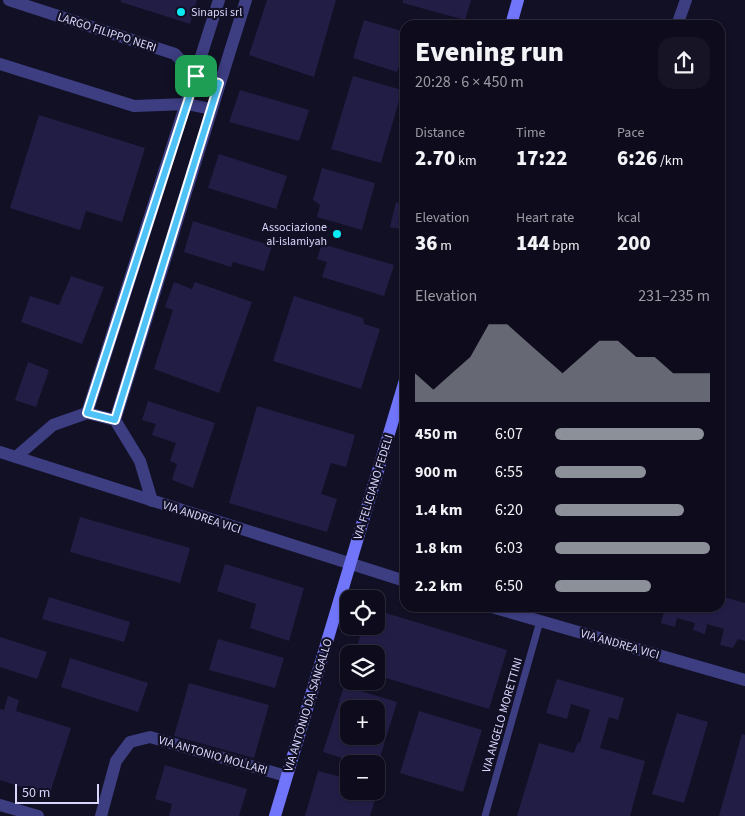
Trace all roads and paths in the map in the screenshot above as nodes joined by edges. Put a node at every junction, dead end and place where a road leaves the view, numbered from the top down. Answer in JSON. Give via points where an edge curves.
{"nodes":[{"id":1,"x":9,"y":0,"type":"edge"},
{"id":2,"x":219,"y":0,"type":"edge"},
{"id":3,"x":246,"y":0,"type":"edge"},
{"id":4,"x":518,"y":0,"type":"edge"},
{"id":5,"x":686,"y":0,"type":"edge"},
{"id":6,"x":512,"y":20,"type":"edge"},
{"id":7,"x":679,"y":20,"type":"edge"},
{"id":8,"x":0,"y":64,"type":"edge"},
{"id":9,"x":196,"y":76,"type":"junction"},
{"id":10,"x":219,"y":83,"type":"junction"},
{"id":11,"x":187,"y":104,"type":"junction"},
{"id":12,"x":211,"y":109,"type":"junction"},
{"id":13,"x":400,"y":397,"type":"edge"},
{"id":14,"x":87,"y":413,"type":"junction"},
{"id":15,"x":115,"y":420,"type":"junction"},
{"id":16,"x":0,"y":452,"type":"edge"},
{"id":17,"x":16,"y":457,"type":"junction"},
{"id":18,"x":152,"y":501,"type":"junction"},
{"id":19,"x":350,"y":565,"type":"junction"},
{"id":20,"x":400,"y":580,"type":"edge"},
{"id":21,"x":509,"y":612,"type":"edge"},
{"id":22,"x":540,"y":621,"type":"junction"},
{"id":23,"x":745,"y":680,"type":"edge"},
{"id":24,"x":286,"y":776,"type":"junction"},
{"id":25,"x":0,"y":805,"type":"edge"},
{"id":26,"x":38,"y":816,"type":"edge"},
{"id":27,"x":101,"y":816,"type":"edge"},
{"id":28,"x":275,"y":816,"type":"edge"},
{"id":29,"x":485,"y":816,"type":"edge"}],
"edges":[{"from":1,"to":9,"type":"street","name":"LARGO FILIPPO NERI","via":[[175,54]]},
{"from":2,"to":9,"type":"street"},
{"from":3,"to":10,"type":"street"},
{"from":4,"to":6,"type":"street"},
{"from":5,"to":7,"type":"street"},
{"from":8,"to":11,"type":"street","via":[[134,106]]},
{"from":9,"to":10,"type":"lane"},
{"from":9,"to":11,"type":"street"},
{"from":10,"to":12,"type":"street"},
{"from":11,"to":12,"type":"street"},
{"from":11,"to":14,"type":"street"},
{"from":12,"to":15,"type":"street"},
{"from":13,"to":19,"type":"street","name":"VIA FELICIANO FEDELI"},
{"from":14,"to":15,"type":"street"},
{"from":14,"to":17,"type":"street","via":[[53,425]]},
{"from":15,"to":18,"type":"street","via":[[140,461]]},
{"from":16,"to":17,"type":"street","name":"VIA ANDREA VICI"},
{"from":17,"to":18,"type":"street","name":"VIA ANDREA VICI"},
{"from":18,"to":19,"type":"street","name":"VIA ANDREA VICI"},
{"from":19,"to":20,"type":"street","name":"VIA ANDREA VICI"},
{"from":19,"to":24,"type":"street","name":"VIA ANTONIO DA SANGALLO"},
{"from":21,"to":22,"type":"street","name":"VIA ANDREA VICI"},
{"from":22,"to":23,"type":"street","name":"VIA ANDREA VICI"},
{"from":22,"to":29,"type":"lane","name":"VIA ANGELO MORETTINI"},
{"from":24,"to":27,"type":"street","name":"VIA ANTONIO MOLLARI","via":[[150,737],[130,742],[116,761]]},
{"from":24,"to":28,"type":"street","name":"VIA ANTONIO DA SANGALLO"},
{"from":25,"to":26,"type":"street"}]}
